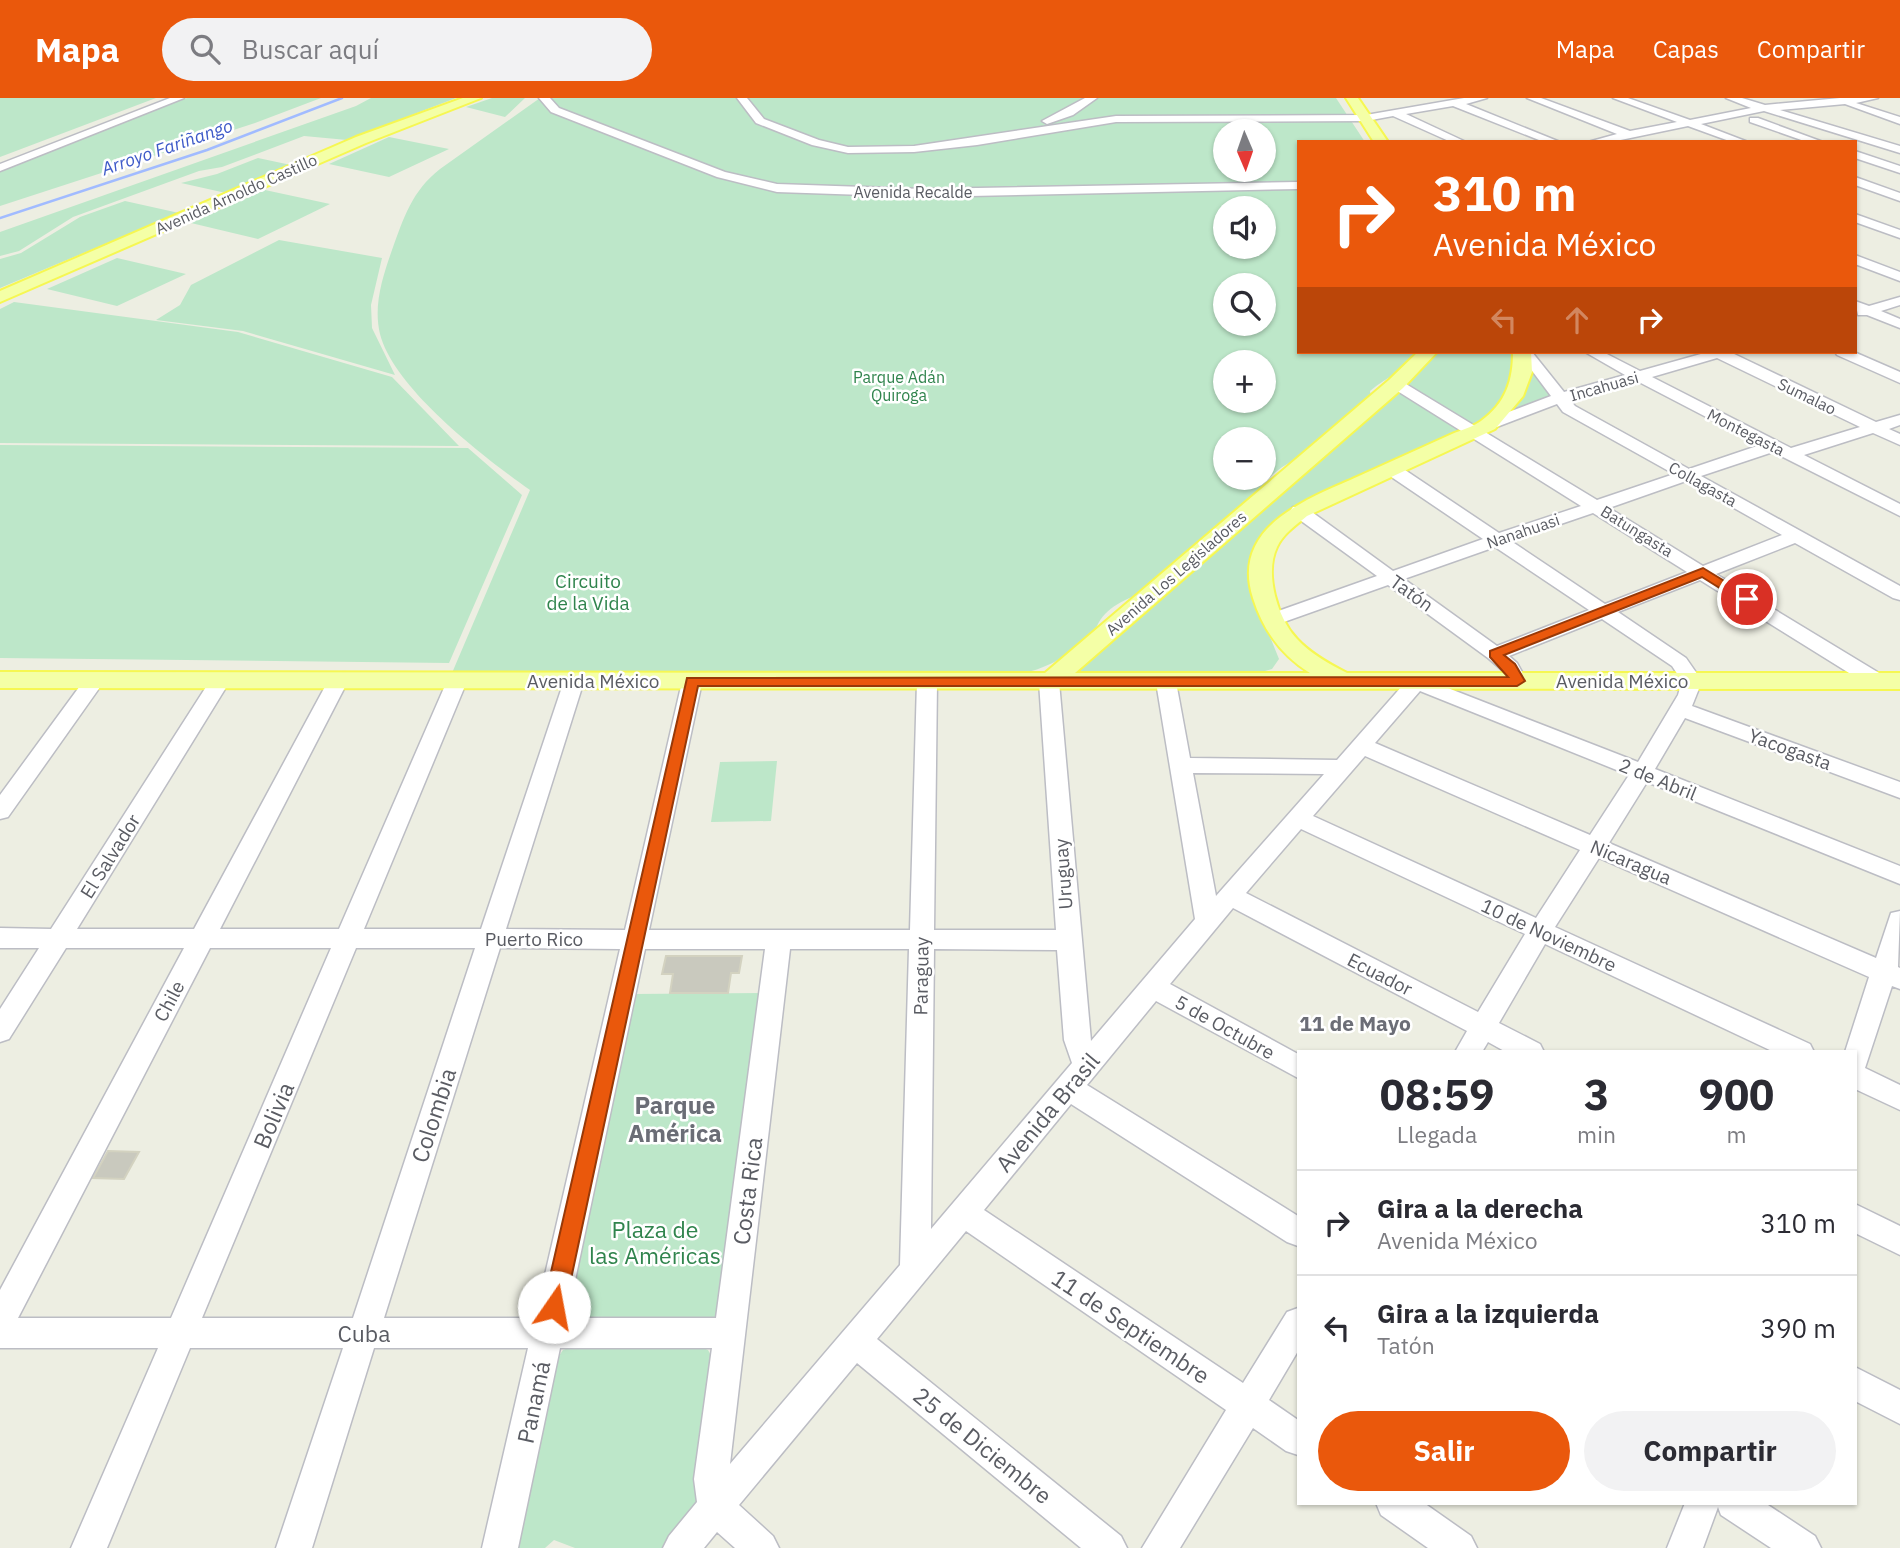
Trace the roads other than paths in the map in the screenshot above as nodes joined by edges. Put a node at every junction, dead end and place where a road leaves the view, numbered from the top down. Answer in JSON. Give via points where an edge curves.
{"nodes":[{"id":1,"x":165,"y":98,"type":"edge"},
{"id":2,"x":179,"y":98,"type":"edge"},
{"id":3,"x":475,"y":98,"type":"edge"},
{"id":4,"x":742,"y":98,"type":"edge"},
{"id":5,"x":1092,"y":98,"type":"edge"},
{"id":6,"x":1100,"y":98,"type":"edge"},
{"id":7,"x":1340,"y":98,"type":"edge"},
{"id":8,"x":1352,"y":98,"type":"edge"},
{"id":9,"x":1443,"y":98,"type":"edge"},
{"id":10,"x":1482,"y":98,"type":"edge"},
{"id":11,"x":1532,"y":98,"type":"edge"},
{"id":12,"x":1618,"y":98,"type":"edge"},
{"id":13,"x":1731,"y":98,"type":"edge"},
{"id":14,"x":1873,"y":98,"type":"edge"},
{"id":15,"x":546,"y":99,"type":"edge"},
{"id":16,"x":1839,"y":100,"type":"junction"},
{"id":17,"x":1454,"y":103,"type":"junction"},
{"id":18,"x":1767,"y":103,"type":"edge"},
{"id":19,"x":1394,"y":113,"type":"junction"},
{"id":20,"x":1734,"y":114,"type":"junction"},
{"id":21,"x":1360,"y":118,"type":"junction"},
{"id":22,"x":1116,"y":119,"type":"junction"},
{"id":23,"x":1900,"y":121,"type":"edge"},
{"id":24,"x":1688,"y":123,"type":"junction"},
{"id":25,"x":1630,"y":134,"type":"junction"},
{"id":26,"x":1369,"y":140,"type":"edge"},
{"id":27,"x":1379,"y":140,"type":"edge"},
{"id":28,"x":1456,"y":140,"type":"edge"},
{"id":29,"x":1550,"y":140,"type":"edge"},
{"id":30,"x":1602,"y":140,"type":"edge"},
{"id":31,"x":1645,"y":140,"type":"edge"},
{"id":32,"x":1737,"y":140,"type":"edge"},
{"id":33,"x":1812,"y":140,"type":"edge"},
{"id":34,"x":977,"y":142,"type":"junction"},
{"id":35,"x":1900,"y":150,"type":"edge"},
{"id":36,"x":1857,"y":155,"type":"edge"},
{"id":37,"x":0,"y":162,"type":"edge"},
{"id":38,"x":0,"y":168,"type":"edge"},
{"id":39,"x":1900,"y":170,"type":"edge"},
{"id":40,"x":1857,"y":182,"type":"edge"},
{"id":41,"x":1297,"y":186,"type":"edge"},
{"id":42,"x":1900,"y":197,"type":"edge"},
{"id":43,"x":1889,"y":206,"type":"edge"},
{"id":44,"x":1857,"y":218,"type":"edge"},
{"id":45,"x":1857,"y":218,"type":"edge"},
{"id":46,"x":1900,"y":234,"type":"edge"},
{"id":47,"x":1857,"y":260,"type":"edge"},
{"id":48,"x":1900,"y":276,"type":"edge"},
{"id":49,"x":0,"y":297,"type":"edge"},
{"id":50,"x":1900,"y":301,"type":"edge"},
{"id":51,"x":1859,"y":310,"type":"edge"},
{"id":52,"x":1900,"y":324,"type":"edge"},
{"id":53,"x":1426,"y":354,"type":"edge"},
{"id":54,"x":1524,"y":354,"type":"edge"},
{"id":55,"x":1526,"y":354,"type":"edge"},
{"id":56,"x":1596,"y":354,"type":"edge"},
{"id":57,"x":1711,"y":354,"type":"edge"},
{"id":58,"x":1722,"y":354,"type":"edge"},
{"id":59,"x":1847,"y":354,"type":"edge"},
{"id":60,"x":1638,"y":376,"type":"junction"},
{"id":61,"x":1900,"y":377,"type":"edge"},
{"id":62,"x":1396,"y":384,"type":"junction"},
{"id":63,"x":1560,"y":398,"type":"junction"},
{"id":64,"x":1900,"y":420,"type":"edge"},
{"id":65,"x":1874,"y":428,"type":"junction"},
{"id":66,"x":1482,"y":429,"type":"junction"},
{"id":67,"x":1900,"y":440,"type":"edge"},
{"id":68,"x":1782,"y":450,"type":"junction"},
{"id":69,"x":1393,"y":470,"type":"junction"},
{"id":70,"x":1687,"y":475,"type":"junction"},
{"id":71,"x":1596,"y":506,"type":"junction"},
{"id":72,"x":1900,"y":511,"type":"edge"},
{"id":73,"x":1299,"y":512,"type":"junction"},
{"id":74,"x":1796,"y":536,"type":"junction"},
{"id":75,"x":1497,"y":540,"type":"junction"},
{"id":76,"x":1703,"y":572,"type":"junction"},
{"id":77,"x":1391,"y":578,"type":"junction"},
{"id":78,"x":1900,"y":594,"type":"edge"},
{"id":79,"x":1604,"y":611,"type":"junction"},
{"id":80,"x":1274,"y":620,"type":"junction"},
{"id":81,"x":1287,"y":643,"type":"junction"},
{"id":82,"x":1495,"y":654,"type":"junction"},
{"id":83,"x":0,"y":680,"type":"edge"},
{"id":84,"x":95,"y":680,"type":"junction"},
{"id":85,"x":220,"y":681,"type":"junction"},
{"id":86,"x":338,"y":681,"type":"junction"},
{"id":87,"x":457,"y":681,"type":"junction"},
{"id":88,"x":574,"y":681,"type":"junction"},
{"id":89,"x":1269,"y":681,"type":"junction"},
{"id":90,"x":1344,"y":681,"type":"junction"},
{"id":91,"x":1417,"y":681,"type":"junction"},
{"id":92,"x":1517,"y":681,"type":"junction"},
{"id":93,"x":1692,"y":681,"type":"junction"},
{"id":94,"x":1889,"y":681,"type":"edge"},
{"id":95,"x":692,"y":682,"type":"junction"},
{"id":96,"x":927,"y":682,"type":"junction"},
{"id":97,"x":1049,"y":682,"type":"junction"},
{"id":98,"x":1166,"y":682,"type":"junction"},
{"id":99,"x":1681,"y":709,"type":"junction"},
{"id":100,"x":1362,"y":746,"type":"junction"},
{"id":101,"x":1180,"y":765,"type":"junction"},
{"id":102,"x":1343,"y":767,"type":"junction"},
{"id":103,"x":1642,"y":773,"type":"junction"},
{"id":104,"x":1900,"y":790,"type":"edge"},
{"id":105,"x":0,"y":811,"type":"edge"},
{"id":106,"x":1298,"y":818,"type":"junction"},
{"id":107,"x":1594,"y":846,"type":"junction"},
{"id":108,"x":1900,"y":875,"type":"edge"},
{"id":109,"x":1230,"y":895,"type":"junction"},
{"id":110,"x":1900,"y":920,"type":"edge"},
{"id":111,"x":1208,"y":921,"type":"junction"},
{"id":112,"x":1540,"y":931,"type":"junction"},
{"id":113,"x":0,"y":937,"type":"edge"},
{"id":114,"x":59,"y":938,"type":"junction"},
{"id":115,"x":202,"y":938,"type":"junction"},
{"id":116,"x":348,"y":938,"type":"junction"},
{"id":117,"x":490,"y":939,"type":"junction"},
{"id":118,"x":635,"y":939,"type":"junction"},
{"id":119,"x":779,"y":939,"type":"junction"},
{"id":120,"x":922,"y":940,"type":"junction"},
{"id":121,"x":1069,"y":940,"type":"junction"},
{"id":122,"x":1892,"y":976,"type":"edge"},
{"id":123,"x":1152,"y":986,"type":"junction"},
{"id":124,"x":1483,"y":1027,"type":"junction"},
{"id":125,"x":0,"y":1031,"type":"edge"},
{"id":126,"x":1469,"y":1050,"type":"edge"},
{"id":127,"x":1527,"y":1050,"type":"edge"},
{"id":128,"x":1797,"y":1050,"type":"edge"},
{"id":129,"x":1857,"y":1057,"type":"edge"},
{"id":130,"x":1086,"y":1064,"type":"junction"},
{"id":131,"x":1297,"y":1066,"type":"edge"},
{"id":132,"x":1857,"y":1077,"type":"edge"},
{"id":133,"x":1067,"y":1087,"type":"junction"},
{"id":134,"x":1900,"y":1098,"type":"edge"},
{"id":135,"x":964,"y":1213,"type":"junction"},
{"id":136,"x":1857,"y":1219,"type":"edge"},
{"id":137,"x":1297,"y":1231,"type":"edge"},
{"id":138,"x":1900,"y":1241,"type":"edge"},
{"id":139,"x":915,"y":1270,"type":"junction"},
{"id":140,"x":0,"y":1321,"type":"edge"},
{"id":141,"x":1297,"y":1324,"type":"edge"},
{"id":142,"x":0,"y":1333,"type":"edge"},
{"id":143,"x":180,"y":1333,"type":"junction"},
{"id":144,"x":363,"y":1333,"type":"junction"},
{"id":145,"x":548,"y":1333,"type":"junction"},
{"id":146,"x":729,"y":1334,"type":"junction"},
{"id":147,"x":856,"y":1342,"type":"junction"},
{"id":148,"x":1857,"y":1384,"type":"edge"},
{"id":149,"x":1248,"y":1405,"type":"junction"},
{"id":150,"x":1900,"y":1408,"type":"edge"},
{"id":151,"x":1297,"y":1438,"type":"edge"},
{"id":152,"x":1396,"y":1505,"type":"edge"},
{"id":153,"x":1701,"y":1505,"type":"edge"},
{"id":154,"x":1736,"y":1505,"type":"edge"},
{"id":155,"x":715,"y":1507,"type":"junction"},
{"id":156,"x":89,"y":1548,"type":"edge"},
{"id":157,"x":294,"y":1548,"type":"edge"},
{"id":158,"x":500,"y":1548,"type":"edge"},
{"id":159,"x":681,"y":1548,"type":"edge"},
{"id":160,"x":761,"y":1548,"type":"edge"},
{"id":161,"x":1109,"y":1548,"type":"edge"},
{"id":162,"x":1160,"y":1548,"type":"edge"},
{"id":163,"x":1459,"y":1548,"type":"edge"},
{"id":164,"x":1685,"y":1548,"type":"edge"},
{"id":165,"x":1803,"y":1548,"type":"edge"}],
"edges":[{"from":1,"to":37,"type":"street"},
{"from":2,"to":38,"type":"street"},
{"from":3,"to":49,"type":"main road","name":"Avenida Arnoldo Castillo","via":[[361,140]]},
{"from":4,"to":34,"type":"street","via":[[760,121],[832,148],[880,151]]},
{"from":5,"to":34,"type":"street","via":[[1060,116]]},
{"from":6,"to":22,"type":"street"},
{"from":7,"to":21,"type":"main road"},
{"from":8,"to":21,"type":"main road"},
{"from":9,"to":17,"type":"street"},
{"from":10,"to":17,"type":"street"},
{"from":11,"to":25,"type":"street"},
{"from":12,"to":24,"type":"street"},
{"from":13,"to":18,"type":"street"},
{"from":14,"to":16,"type":"street"},
{"from":15,"to":41,"type":"street","name":"Avenida Recalde","via":[[555,110],[721,175],[777,188],[866,193]]},
{"from":16,"to":18,"type":"street"},
{"from":16,"to":23,"type":"street"},
{"from":17,"to":19,"type":"street"},
{"from":17,"to":29,"type":"street"},
{"from":18,"to":20,"type":"street"},
{"from":18,"to":35,"type":"street"},
{"from":19,"to":21,"type":"street"},
{"from":19,"to":28,"type":"street"},
{"from":20,"to":24,"type":"street"},
{"from":20,"to":33,"type":"street"},
{"from":21,"to":22,"type":"street"},
{"from":21,"to":26,"type":"main road"},
{"from":21,"to":27,"type":"main road"},
{"from":22,"to":34,"type":"street"},
{"from":24,"to":25,"type":"street"},
{"from":24,"to":32,"type":"street"},
{"from":25,"to":30,"type":"street"},
{"from":25,"to":31,"type":"street"},
{"from":36,"to":39,"type":"street"},
{"from":40,"to":42,"type":"street"},
{"from":43,"to":44,"type":"street"},
{"from":45,"to":46,"type":"street"},
{"from":47,"to":48,"type":"street"},
{"from":50,"to":51,"type":"street"},
{"from":51,"to":52,"type":"street"},
{"from":53,"to":62,"type":"main road","name":"Avenida Los Legisladores"},
{"from":54,"to":66,"type":"main road","name":"Avenida Los Legisladores","via":[[1514,396]]},
{"from":55,"to":63,"type":"street","name":"Collagasta"},
{"from":56,"to":60,"type":"street","name":"Montegasta"},
{"from":57,"to":60,"type":"street","name":"Incahuasi"},
{"from":58,"to":65,"type":"street","name":"Sumalao"},
{"from":59,"to":61,"type":"street"},
{"from":60,"to":63,"type":"street","name":"Incahuasi"},
{"from":60,"to":68,"type":"street","name":"Montegasta"},
{"from":62,"to":66,"type":"street","name":"Batungasta"},
{"from":62,"to":97,"type":"main road","name":"Avenida Los Legisladores"},
{"from":63,"to":66,"type":"street","name":"Incahuasi"},
{"from":63,"to":70,"type":"street","name":"Collagasta","via":[[1569,409]]},
{"from":64,"to":65,"type":"street","name":"Nanahuasi"},
{"from":65,"to":67,"type":"street","name":"Sumalao"},
{"from":65,"to":68,"type":"street","name":"Nanahuasi"},
{"from":66,"to":69,"type":"main road","name":"Avenida Los Legisladores"},
{"from":66,"to":71,"type":"street","name":"Batungasta"},
{"from":68,"to":70,"type":"street","name":"Nanahuasi"},
{"from":68,"to":72,"type":"street","name":"Montegasta"},
{"from":69,"to":73,"type":"main road","name":"Avenida Los Legisladores"},
{"from":69,"to":75,"type":"street"},
{"from":70,"to":71,"type":"street","name":"Nanahuasi"},
{"from":70,"to":74,"type":"street","name":"Collagasta"},
{"from":71,"to":75,"type":"street","name":"Nanahuasi"},
{"from":71,"to":76,"type":"street","name":"Batungasta"},
{"from":73,"to":77,"type":"street","name":"Tatón"},
{"from":73,"to":80,"type":"main road","name":"Avenida Los Legisladores","via":[[1279,527],[1261,555],[1259,586]]},
{"from":74,"to":76,"type":"street"},
{"from":74,"to":78,"type":"street","name":"Collagasta"},
{"from":75,"to":77,"type":"street","name":"Nanahuasi"},
{"from":75,"to":79,"type":"street"},
{"from":76,"to":79,"type":"street"},
{"from":76,"to":94,"type":"street","name":"Batungasta"},
{"from":77,"to":80,"type":"street","name":"Nanahuasi"},
{"from":77,"to":82,"type":"street","name":"Tatón"},
{"from":79,"to":82,"type":"street"},
{"from":79,"to":93,"type":"street","via":[[1679,662]]},
{"from":80,"to":81,"type":"main road","name":"Avenida Los Legisladores"},
{"from":81,"to":89,"type":"main road","via":[[1288,660]]},
{"from":81,"to":90,"type":"main road","name":"Avenida Los Legisladores","via":[[1318,668]]},
{"from":82,"to":92,"type":"street","name":"Tatón"},
{"from":83,"to":84,"type":"main road","name":"Avenida México"},
{"from":84,"to":85,"type":"main road","name":"Avenida México"},
{"from":84,"to":105,"type":"street"},
{"from":85,"to":86,"type":"main road","name":"Avenida México"},
{"from":85,"to":114,"type":"street","name":"El Salvador"},
{"from":86,"to":87,"type":"main road","name":"Avenida México"},
{"from":86,"to":115,"type":"street","name":"Chile"},
{"from":87,"to":88,"type":"main road","name":"Avenida México"},
{"from":87,"to":116,"type":"street","name":"Bolivia"},
{"from":88,"to":95,"type":"main road","name":"Avenida México"},
{"from":88,"to":117,"type":"street","name":"Colombia"},
{"from":89,"to":90,"type":"main road","name":"Avenida México"},
{"from":89,"to":98,"type":"main road","name":"Avenida México"},
{"from":90,"to":91,"type":"main road","name":"Avenida México"},
{"from":91,"to":92,"type":"main road","name":"Avenida México"},
{"from":91,"to":100,"type":"street","name":"Avenida Brasil"},
{"from":91,"to":103,"type":"street","name":"2 de Abril"},
{"from":92,"to":93,"type":"main road","name":"Avenida México"},
{"from":93,"to":94,"type":"main road","name":"Avenida México"},
{"from":93,"to":99,"type":"street"},
{"from":95,"to":96,"type":"main road","name":"Avenida México"},
{"from":95,"to":118,"type":"street","name":"Panamá"},
{"from":96,"to":97,"type":"main road","name":"Avenida México"},
{"from":96,"to":120,"type":"street","name":"Paraguay"},
{"from":97,"to":98,"type":"main road","name":"Avenida México"},
{"from":97,"to":121,"type":"street","name":"Uruguay"},
{"from":98,"to":101,"type":"street"},
{"from":99,"to":103,"type":"street"},
{"from":99,"to":104,"type":"street","name":"Yacogasta"},
{"from":100,"to":102,"type":"street","name":"Avenida Brasil"},
{"from":100,"to":107,"type":"street","name":"Nicaragua"},
{"from":101,"to":102,"type":"street"},
{"from":101,"to":111,"type":"street"},
{"from":102,"to":106,"type":"street","name":"Avenida Brasil"},
{"from":103,"to":107,"type":"street"},
{"from":103,"to":108,"type":"street","name":"2 de Abril"},
{"from":106,"to":109,"type":"street","name":"Avenida Brasil"},
{"from":106,"to":112,"type":"street","name":"10 de Noviembre"},
{"from":107,"to":112,"type":"street"},
{"from":107,"to":122,"type":"street","name":"Nicaragua"},
{"from":109,"to":111,"type":"street","name":"Avenida Brasil"},
{"from":109,"to":124,"type":"street","name":"Ecuador"},
{"from":110,"to":122,"type":"street"},
{"from":111,"to":123,"type":"street","name":"Avenida Brasil"},
{"from":112,"to":124,"type":"street"},
{"from":112,"to":128,"type":"street","name":"10 de Noviembre"},
{"from":113,"to":114,"type":"street","name":"Puerto Rico"},
{"from":114,"to":115,"type":"street","name":"Puerto Rico"},
{"from":114,"to":125,"type":"street","name":"El Salvador"},
{"from":115,"to":116,"type":"street","name":"Puerto Rico"},
{"from":115,"to":140,"type":"street","name":"Chile"},
{"from":116,"to":117,"type":"street","name":"Puerto Rico"},
{"from":116,"to":143,"type":"street","name":"Bolivia"},
{"from":117,"to":118,"type":"street","name":"Puerto Rico"},
{"from":117,"to":144,"type":"street","name":"Colombia"},
{"from":118,"to":119,"type":"street","name":"Puerto Rico"},
{"from":118,"to":145,"type":"street","name":"Panamá"},
{"from":119,"to":120,"type":"street","name":"Puerto Rico"},
{"from":119,"to":146,"type":"street","name":"Costa Rica"},
{"from":120,"to":121,"type":"street","name":"Puerto Rico"},
{"from":120,"to":139,"type":"street","name":"Paraguay"},
{"from":121,"to":130,"type":"street","name":"Uruguay","via":[[1077,1040]]},
{"from":122,"to":129,"type":"street"},
{"from":123,"to":130,"type":"street","name":"Avenida Brasil"},
{"from":123,"to":131,"type":"street","name":"5 de Octubre"},
{"from":124,"to":126,"type":"street"},
{"from":124,"to":127,"type":"street","name":"Ecuador"},
{"from":130,"to":133,"type":"street","name":"Avenida Brasil"},
{"from":132,"to":134,"type":"street"},
{"from":133,"to":135,"type":"street","name":"Avenida Brasil"},
{"from":133,"to":137,"type":"street"},
{"from":135,"to":139,"type":"street","name":"Avenida Brasil"},
{"from":135,"to":149,"type":"street","name":"11 de Septiembre"},
{"from":136,"to":138,"type":"street"},
{"from":139,"to":147,"type":"street","name":"Avenida Brasil"},
{"from":141,"to":149,"type":"street"},
{"from":142,"to":143,"type":"street","name":"Cuba"},
{"from":143,"to":144,"type":"street","name":"Cuba"},
{"from":143,"to":156,"type":"street","name":"Bolivia"},
{"from":144,"to":145,"type":"street","name":"Cuba"},
{"from":144,"to":157,"type":"street","name":"Colombia"},
{"from":145,"to":146,"type":"street","name":"Cuba"},
{"from":145,"to":158,"type":"street","name":"Panamá"},
{"from":146,"to":155,"type":"street","name":"Costa Rica","via":[[710,1479]]},
{"from":147,"to":155,"type":"street","name":"Avenida Brasil"},
{"from":147,"to":161,"type":"street","name":"25 de Diciembre"},
{"from":148,"to":150,"type":"street"},
{"from":149,"to":151,"type":"street","name":"11 de Septiembre"},
{"from":149,"to":162,"type":"street"},
{"from":152,"to":163,"type":"street"},
{"from":153,"to":164,"type":"street"},
{"from":154,"to":165,"type":"street"},
{"from":155,"to":159,"type":"street","name":"Avenida Brasil"},
{"from":155,"to":160,"type":"street"}]}
